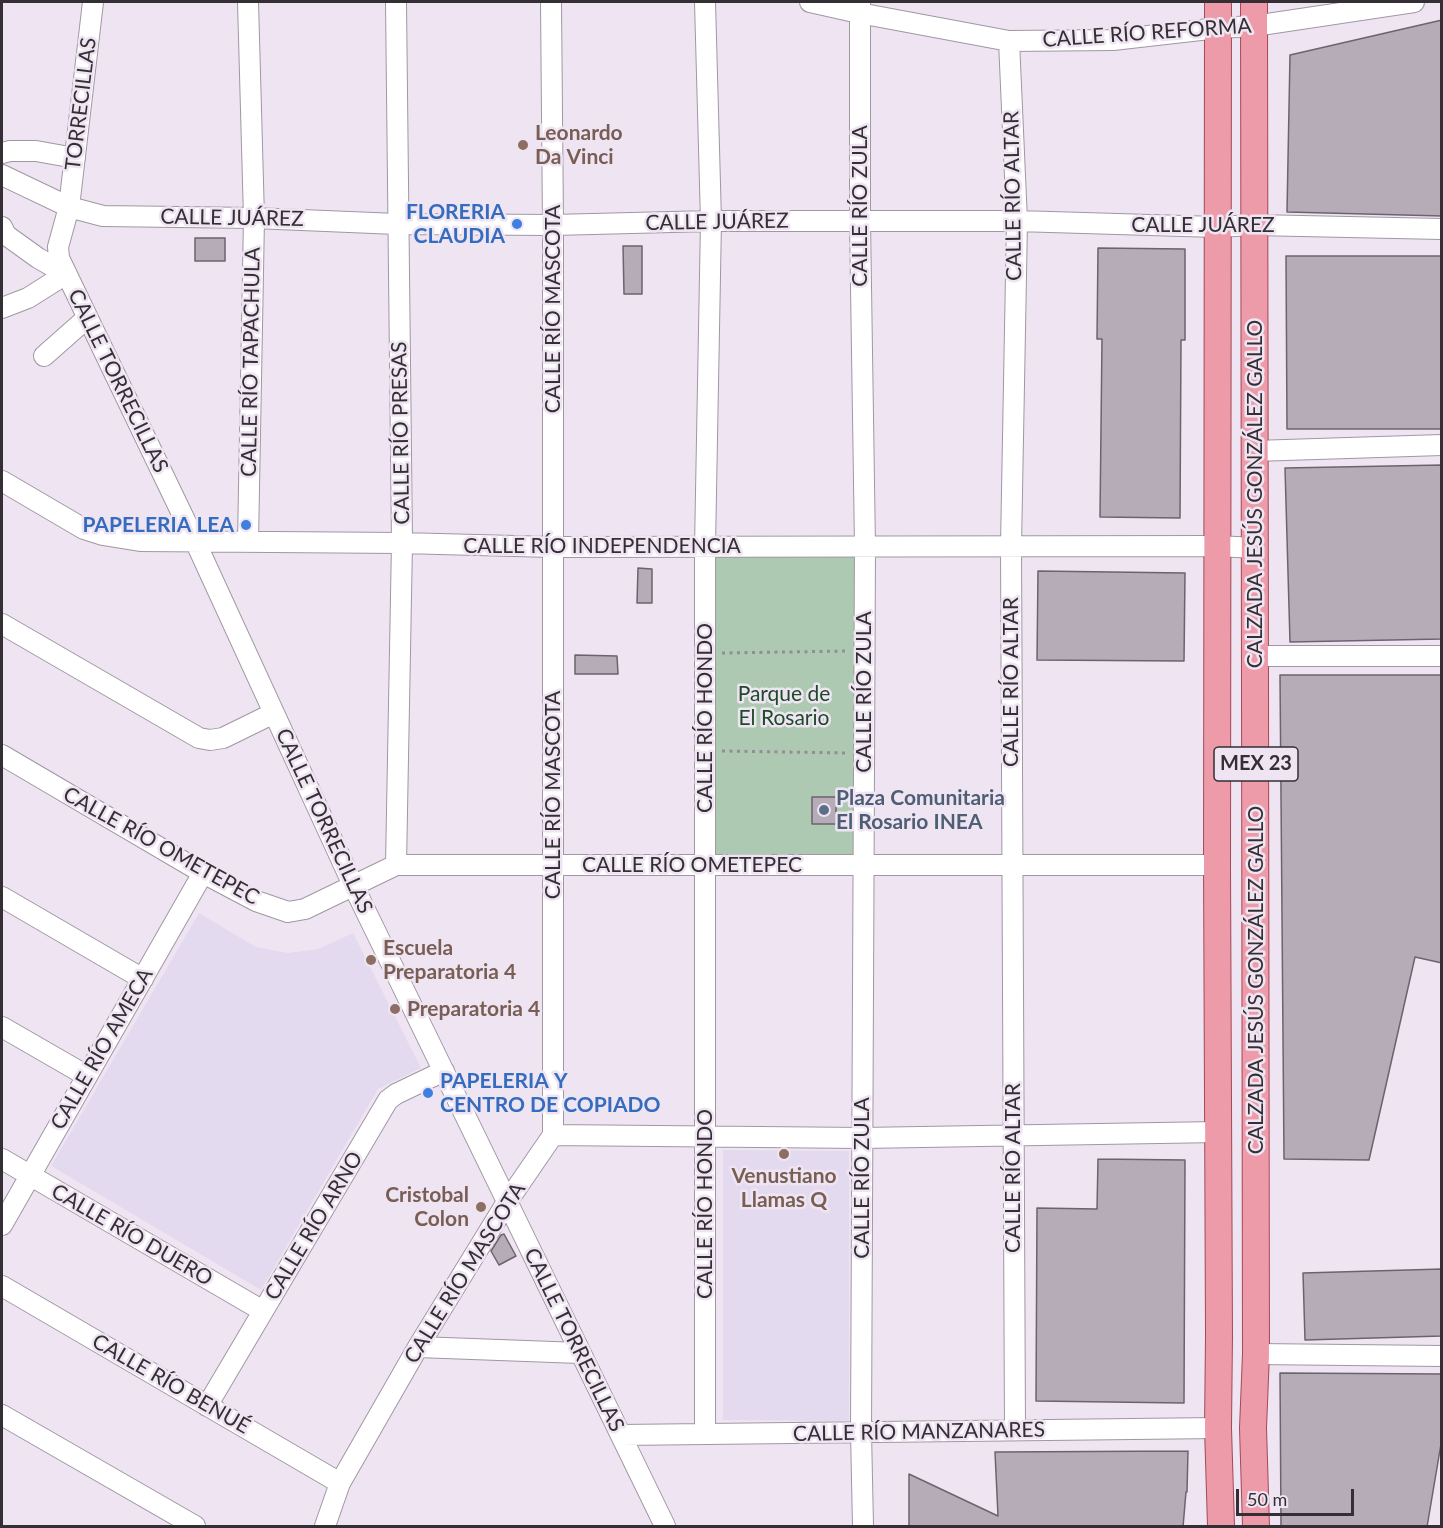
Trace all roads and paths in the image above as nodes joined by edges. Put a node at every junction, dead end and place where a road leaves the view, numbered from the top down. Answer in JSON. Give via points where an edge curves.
{"nodes":[{"id":1,"x":93,"y":2,"type":"edge"},
{"id":2,"x":248,"y":2,"type":"edge"},
{"id":3,"x":396,"y":2,"type":"edge"},
{"id":4,"x":551,"y":2,"type":"edge"},
{"id":5,"x":705,"y":2,"type":"edge"},
{"id":6,"x":810,"y":2,"type":"edge"},
{"id":7,"x":1218,"y":2,"type":"edge"},
{"id":8,"x":1406,"y":2,"type":"edge"},
{"id":9,"x":860,"y":7,"type":"edge"},
{"id":10,"x":1254,"y":14,"type":"edge"},
{"id":11,"x":1218,"y":28,"type":"junction"},
{"id":12,"x":1009,"y":41,"type":"junction"},
{"id":13,"x":2,"y":153,"type":"edge"},
{"id":14,"x":75,"y":158,"type":"junction"},
{"id":15,"x":2,"y":175,"type":"edge"},
{"id":16,"x":69,"y":207,"type":"junction"},
{"id":17,"x":254,"y":218,"type":"junction"},
{"id":18,"x":711,"y":221,"type":"junction"},
{"id":19,"x":860,"y":221,"type":"junction"},
{"id":20,"x":1017,"y":221,"type":"junction"},
{"id":21,"x":397,"y":224,"type":"junction"},
{"id":22,"x":553,"y":225,"type":"junction"},
{"id":23,"x":1254,"y":225,"type":"junction"},
{"id":24,"x":2,"y":227,"type":"edge"},
{"id":25,"x":1217,"y":227,"type":"junction"},
{"id":26,"x":1442,"y":229,"type":"edge"},
{"id":27,"x":66,"y":274,"type":"junction"},
{"id":28,"x":2,"y":308,"type":"edge"},
{"id":29,"x":87,"y":318,"type":"junction"},
{"id":30,"x":44,"y":356,"type":"dead end"},
{"id":31,"x":1442,"y":445,"type":"edge"},
{"id":32,"x":1254,"y":451,"type":"junction"},
{"id":33,"x":2,"y":481,"type":"edge"},
{"id":34,"x":195,"y":541,"type":"junction"},
{"id":35,"x":249,"y":542,"type":"junction"},
{"id":36,"x":402,"y":543,"type":"junction"},
{"id":37,"x":1011,"y":546,"type":"junction"},
{"id":38,"x":1217,"y":546,"type":"junction"},
{"id":39,"x":552,"y":547,"type":"junction"},
{"id":40,"x":705,"y":547,"type":"junction"},
{"id":41,"x":865,"y":547,"type":"junction"},
{"id":42,"x":1255,"y":548,"type":"junction"},
{"id":43,"x":2,"y":624,"type":"edge"},
{"id":44,"x":864,"y":651,"type":"junction"},
{"id":45,"x":705,"y":653,"type":"junction"},
{"id":46,"x":1256,"y":656,"type":"junction"},
{"id":47,"x":1442,"y":656,"type":"edge"},
{"id":48,"x":274,"y":713,"type":"junction"},
{"id":49,"x":705,"y":751,"type":"junction"},
{"id":50,"x":864,"y":754,"type":"junction"},
{"id":51,"x":2,"y":755,"type":"edge"},
{"id":52,"x":396,"y":865,"type":"junction"},
{"id":53,"x":553,"y":865,"type":"junction"},
{"id":54,"x":705,"y":865,"type":"junction"},
{"id":55,"x":864,"y":865,"type":"junction"},
{"id":56,"x":1012,"y":865,"type":"junction"},
{"id":57,"x":1217,"y":865,"type":"junction"},
{"id":58,"x":203,"y":873,"type":"junction"},
{"id":59,"x":354,"y":885,"type":"junction"},
{"id":60,"x":2,"y":897,"type":"edge"},
{"id":61,"x":143,"y":979,"type":"junction"},
{"id":62,"x":2,"y":1027,"type":"edge"},
{"id":63,"x":444,"y":1071,"type":"junction"},
{"id":64,"x":87,"y":1077,"type":"junction"},
{"id":65,"x":1218,"y":1132,"type":"junction"},
{"id":66,"x":553,"y":1135,"type":"junction"},
{"id":67,"x":1013,"y":1136,"type":"junction"},
{"id":68,"x":705,"y":1137,"type":"junction"},
{"id":69,"x":862,"y":1138,"type":"junction"},
{"id":70,"x":2,"y":1159,"type":"edge"},
{"id":71,"x":30,"y":1175,"type":"junction"},
{"id":72,"x":507,"y":1202,"type":"junction"},
{"id":73,"x":2,"y":1225,"type":"edge"},
{"id":74,"x":2,"y":1286,"type":"edge"},
{"id":75,"x":263,"y":1311,"type":"junction"},
{"id":76,"x":1220,"y":1336,"type":"junction"},
{"id":77,"x":418,"y":1347,"type":"junction"},
{"id":78,"x":580,"y":1353,"type":"junction"},
{"id":79,"x":1256,"y":1354,"type":"junction"},
{"id":80,"x":1442,"y":1356,"type":"edge"},
{"id":81,"x":207,"y":1406,"type":"junction"},
{"id":82,"x":2,"y":1414,"type":"edge"},
{"id":83,"x":1218,"y":1428,"type":"junction"},
{"id":84,"x":1253,"y":1428,"type":"junction"},
{"id":85,"x":1015,"y":1431,"type":"junction"},
{"id":86,"x":861,"y":1432,"type":"junction"},
{"id":87,"x":705,"y":1434,"type":"junction"},
{"id":88,"x":621,"y":1436,"type":"junction"},
{"id":89,"x":340,"y":1483,"type":"junction"},
{"id":90,"x":195,"y":1527,"type":"edge"},
{"id":91,"x":325,"y":1527,"type":"edge"},
{"id":92,"x":665,"y":1527,"type":"edge"},
{"id":93,"x":863,"y":1527,"type":"edge"},
{"id":94,"x":1221,"y":1527,"type":"edge"},
{"id":95,"x":1256,"y":1527,"type":"edge"}],
"edges":[{"from":1,"to":14,"type":"street","name":"TORRECILLAS"},
{"from":2,"to":17,"type":"street","name":"CALLE RÍO TAPACHULA"},
{"from":3,"to":21,"type":"street","name":"CALLE RÍO PRESAS"},
{"from":4,"to":22,"type":"street","name":"CALLE RÍO MASCOTA"},
{"from":5,"to":18,"type":"street","name":"CALLE RÍO HONDO"},
{"from":6,"to":9,"type":"street","name":"CALLE RÍO REFORMA"},
{"from":7,"to":11,"type":"main road","name":"CALZADA JESÚS GONZÁLEZ GALLO","number":"MEX 23"},
{"from":8,"to":10,"type":"street","name":"CALLE RÍO REFORMA"},
{"from":9,"to":12,"type":"street","name":"CALLE RÍO REFORMA"},
{"from":9,"to":19,"type":"street","name":"CALLE RÍO ZULA"},
{"from":10,"to":11,"type":"street","name":"CALLE RÍO REFORMA"},
{"from":10,"to":23,"type":"main road","name":"CALZADA JESÚS GONZÁLEZ GALLO","number":"MEX 23"},
{"from":11,"to":12,"type":"street","name":"CALLE RÍO REFORMA","via":[[1113,40]]},
{"from":11,"to":25,"type":"main road","name":"CALZADA JESÚS GONZÁLEZ GALLO","number":"MEX 23"},
{"from":12,"to":20,"type":"street","name":"CALLE RÍO ALTAR"},
{"from":13,"to":14,"type":"street","via":[[36,151]]},
{"from":14,"to":16,"type":"street","name":"TORRECILLAS"},
{"from":15,"to":16,"type":"street","name":"CALLE JUÁREZ"},
{"from":16,"to":17,"type":"street","name":"CALLE JUÁREZ","via":[[103,216]]},
{"from":16,"to":27,"type":"street","name":"CALLE TORRECILLAS","via":[[58,247]]},
{"from":17,"to":21,"type":"street","name":"CALLE JUÁREZ"},
{"from":17,"to":35,"type":"street","name":"CALLE RÍO TAPACHULA"},
{"from":18,"to":19,"type":"street","name":"CALLE JUÁREZ"},
{"from":18,"to":22,"type":"street","name":"CALLE JUÁREZ"},
{"from":18,"to":40,"type":"street","name":"CALLE RÍO HONDO"},
{"from":19,"to":20,"type":"street","name":"CALLE JUÁREZ"},
{"from":19,"to":41,"type":"street","name":"CALLE RÍO ZULA"},
{"from":20,"to":25,"type":"street","name":"CALLE JUÁREZ"},
{"from":20,"to":37,"type":"street","name":"CALLE RÍO ALTAR"},
{"from":21,"to":22,"type":"street","name":"CALLE JUÁREZ"},
{"from":21,"to":36,"type":"street","name":"CALLE RÍO PRESAS"},
{"from":22,"to":39,"type":"street","name":"CALLE RÍO MASCOTA"},
{"from":23,"to":25,"type":"street","name":"CALLE JUÁREZ"},
{"from":23,"to":26,"type":"street","name":"CALLE JUÁREZ"},
{"from":23,"to":32,"type":"main road","name":"CALZADA JESÚS GONZÁLEZ GALLO","number":"MEX 23"},
{"from":24,"to":27,"type":"street","via":[[6,235]]},
{"from":25,"to":38,"type":"main road","name":"CALZADA JESÚS GONZÁLEZ GALLO","number":"MEX 23"},
{"from":27,"to":28,"type":"street","via":[[28,298]]},
{"from":27,"to":29,"type":"street","name":"CALLE TORRECILLAS"},
{"from":29,"to":30,"type":"street"},
{"from":29,"to":34,"type":"street","name":"CALLE TORRECILLAS"},
{"from":31,"to":32,"type":"street"},
{"from":32,"to":42,"type":"main road","name":"CALZADA JESÚS GONZÁLEZ GALLO","number":"MEX 23"},
{"from":33,"to":34,"type":"street","name":"CALLE RÍO INDEPENDENCIA","via":[[66,520],[103,536]]},
{"from":34,"to":35,"type":"street","name":"CALLE RÍO INDEPENDENCIA"},
{"from":34,"to":48,"type":"street","name":"CALLE TORRECILLAS"},
{"from":35,"to":36,"type":"street","name":"CALLE RÍO INDEPENDENCIA"},
{"from":36,"to":39,"type":"street","name":"CALLE RÍO INDEPENDENCIA"},
{"from":36,"to":52,"type":"street","name":"CALLE RÍO PRESAS"},
{"from":37,"to":38,"type":"street","name":"CALLE RÍO INDEPENDENCIA"},
{"from":37,"to":41,"type":"street","name":"CALLE RÍO INDEPENDENCIA"},
{"from":37,"to":56,"type":"street","name":"CALLE RÍO ALTAR"},
{"from":38,"to":42,"type":"street","name":"CALLE RÍO INDEPENDENCIA"},
{"from":38,"to":57,"type":"main road","name":"CALZADA JESÚS GONZÁLEZ GALLO","number":"MEX 23"},
{"from":39,"to":40,"type":"street","name":"CALLE RÍO INDEPENDENCIA"},
{"from":39,"to":53,"type":"street","name":"CALLE RÍO MASCOTA"},
{"from":40,"to":41,"type":"street","name":"CALLE RÍO INDEPENDENCIA"},
{"from":40,"to":45,"type":"street","name":"CALLE RÍO HONDO"},
{"from":41,"to":44,"type":"street","name":"CALLE RÍO ZULA"},
{"from":42,"to":46,"type":"main road","name":"CALZADA JESÚS GONZÁLEZ GALLO","number":"MEX 23"},
{"from":43,"to":48,"type":"street","via":[[199,738],[223,738]]},
{"from":44,"to":45,"type":"path"},
{"from":44,"to":50,"type":"street","name":"CALLE RÍO ZULA"},
{"from":45,"to":49,"type":"street","name":"CALLE RÍO HONDO"},
{"from":46,"to":47,"type":"street"},
{"from":46,"to":79,"type":"main road","name":"CALZADA JESÚS GONZÁLEZ GALLO","number":"MEX 23"},
{"from":48,"to":59,"type":"street","name":"CALLE TORRECILLAS"},
{"from":49,"to":50,"type":"path"},
{"from":49,"to":54,"type":"street","name":"CALLE RÍO HONDO"},
{"from":50,"to":55,"type":"street","name":"CALLE RÍO ZULA"},
{"from":51,"to":58,"type":"street","name":"CALLE RÍO OMETEPEC"},
{"from":52,"to":53,"type":"street","name":"CALLE RÍO OMETEPEC"},
{"from":52,"to":59,"type":"street","name":"CALLE RÍO OMETEPEC"},
{"from":53,"to":54,"type":"street","name":"CALLE RÍO OMETEPEC"},
{"from":53,"to":66,"type":"street","name":"CALLE RÍO MASCOTA"},
{"from":54,"to":55,"type":"street","name":"CALLE RÍO OMETEPEC"},
{"from":54,"to":68,"type":"street","name":"CALLE RÍO HONDO"},
{"from":55,"to":56,"type":"street","name":"CALLE RÍO OMETEPEC"},
{"from":55,"to":69,"type":"street","name":"CALLE RÍO ZULA"},
{"from":56,"to":57,"type":"street","name":"CALLE RÍO OMETEPEC"},
{"from":56,"to":67,"type":"street","name":"CALLE RÍO ALTAR"},
{"from":57,"to":65,"type":"main road","name":"CALZADA JESÚS GONZÁLEZ GALLO","number":"MEX 23"},
{"from":58,"to":59,"type":"street","name":"CALLE RÍO OMETEPEC","via":[[256,901],[288,912],[305,909]]},
{"from":58,"to":61,"type":"street","name":"CALLE RÍO AMECA"},
{"from":59,"to":63,"type":"street","name":"CALLE TORRECILLAS"},
{"from":60,"to":61,"type":"street"},
{"from":61,"to":64,"type":"street","name":"CALLE RÍO AMECA"},
{"from":62,"to":64,"type":"street"},
{"from":63,"to":72,"type":"street","name":"CALLE TORRECILLAS"},
{"from":63,"to":75,"type":"street","name":"CALLE RÍO ARNO","via":[[388,1101]]},
{"from":64,"to":71,"type":"street","name":"CALLE RÍO AMECA"},
{"from":65,"to":67,"type":"street"},
{"from":65,"to":76,"type":"main road","name":"CALZADA JESÚS GONZÁLEZ GALLO","number":"MEX 23"},
{"from":66,"to":68,"type":"street"},
{"from":66,"to":72,"type":"street","name":"CALLE RÍO MASCOTA"},
{"from":67,"to":69,"type":"street"},
{"from":67,"to":85,"type":"street","name":"CALLE RÍO ALTAR"},
{"from":68,"to":69,"type":"street"},
{"from":68,"to":87,"type":"street","name":"CALLE RÍO HONDO"},
{"from":69,"to":86,"type":"street","name":"CALLE RÍO ZULA"},
{"from":70,"to":71,"type":"street","name":"CALLE RÍO DUERO"},
{"from":71,"to":73,"type":"street","name":"CALLE RÍO AMECA"},
{"from":71,"to":75,"type":"street","name":"CALLE RÍO DUERO"},
{"from":72,"to":77,"type":"street","name":"CALLE RÍO MASCOTA"},
{"from":72,"to":78,"type":"street","name":"CALLE TORRECILLAS"},
{"from":74,"to":81,"type":"street","name":"CALLE RÍO BENUÉ"},
{"from":75,"to":81,"type":"street","name":"CALLE RÍO ARNO"},
{"from":76,"to":83,"type":"main road","name":"CALZADA JESÚS GONZÁLEZ GALLO","number":"MEX 23"},
{"from":76,"to":84,"type":"main road"},
{"from":77,"to":78,"type":"street"},
{"from":77,"to":89,"type":"street","name":"CALLE RÍO MASCOTA"},
{"from":78,"to":88,"type":"street","name":"CALLE TORRECILLAS"},
{"from":79,"to":80,"type":"street"},
{"from":79,"to":84,"type":"main road","name":"CALZADA JESÚS GONZÁLEZ GALLO","number":"MEX 23"},
{"from":81,"to":89,"type":"street","name":"CALLE RÍO BENUÉ"},
{"from":82,"to":90,"type":"street"},
{"from":83,"to":85,"type":"street","name":"CALLE RÍO MANZANARES"},
{"from":83,"to":94,"type":"main road","name":"CALZADA JESÚS GONZÁLEZ GALLO","number":"MEX 23"},
{"from":84,"to":95,"type":"main road","name":"CALZADA JESÚS GONZÁLEZ GALLO","number":"MEX 23"},
{"from":85,"to":86,"type":"street","name":"CALLE RÍO MANZANARES"},
{"from":86,"to":87,"type":"street","name":"CALLE RÍO MANZANARES"},
{"from":86,"to":93,"type":"street","name":"CALLE RÍO ZULA"},
{"from":87,"to":88,"type":"street","name":"CALLE RÍO MANZANARES"},
{"from":88,"to":92,"type":"street","name":"CALLE TORRECILLAS"},
{"from":89,"to":91,"type":"street","name":"CALLE RÍO MASCOTA"}]}
